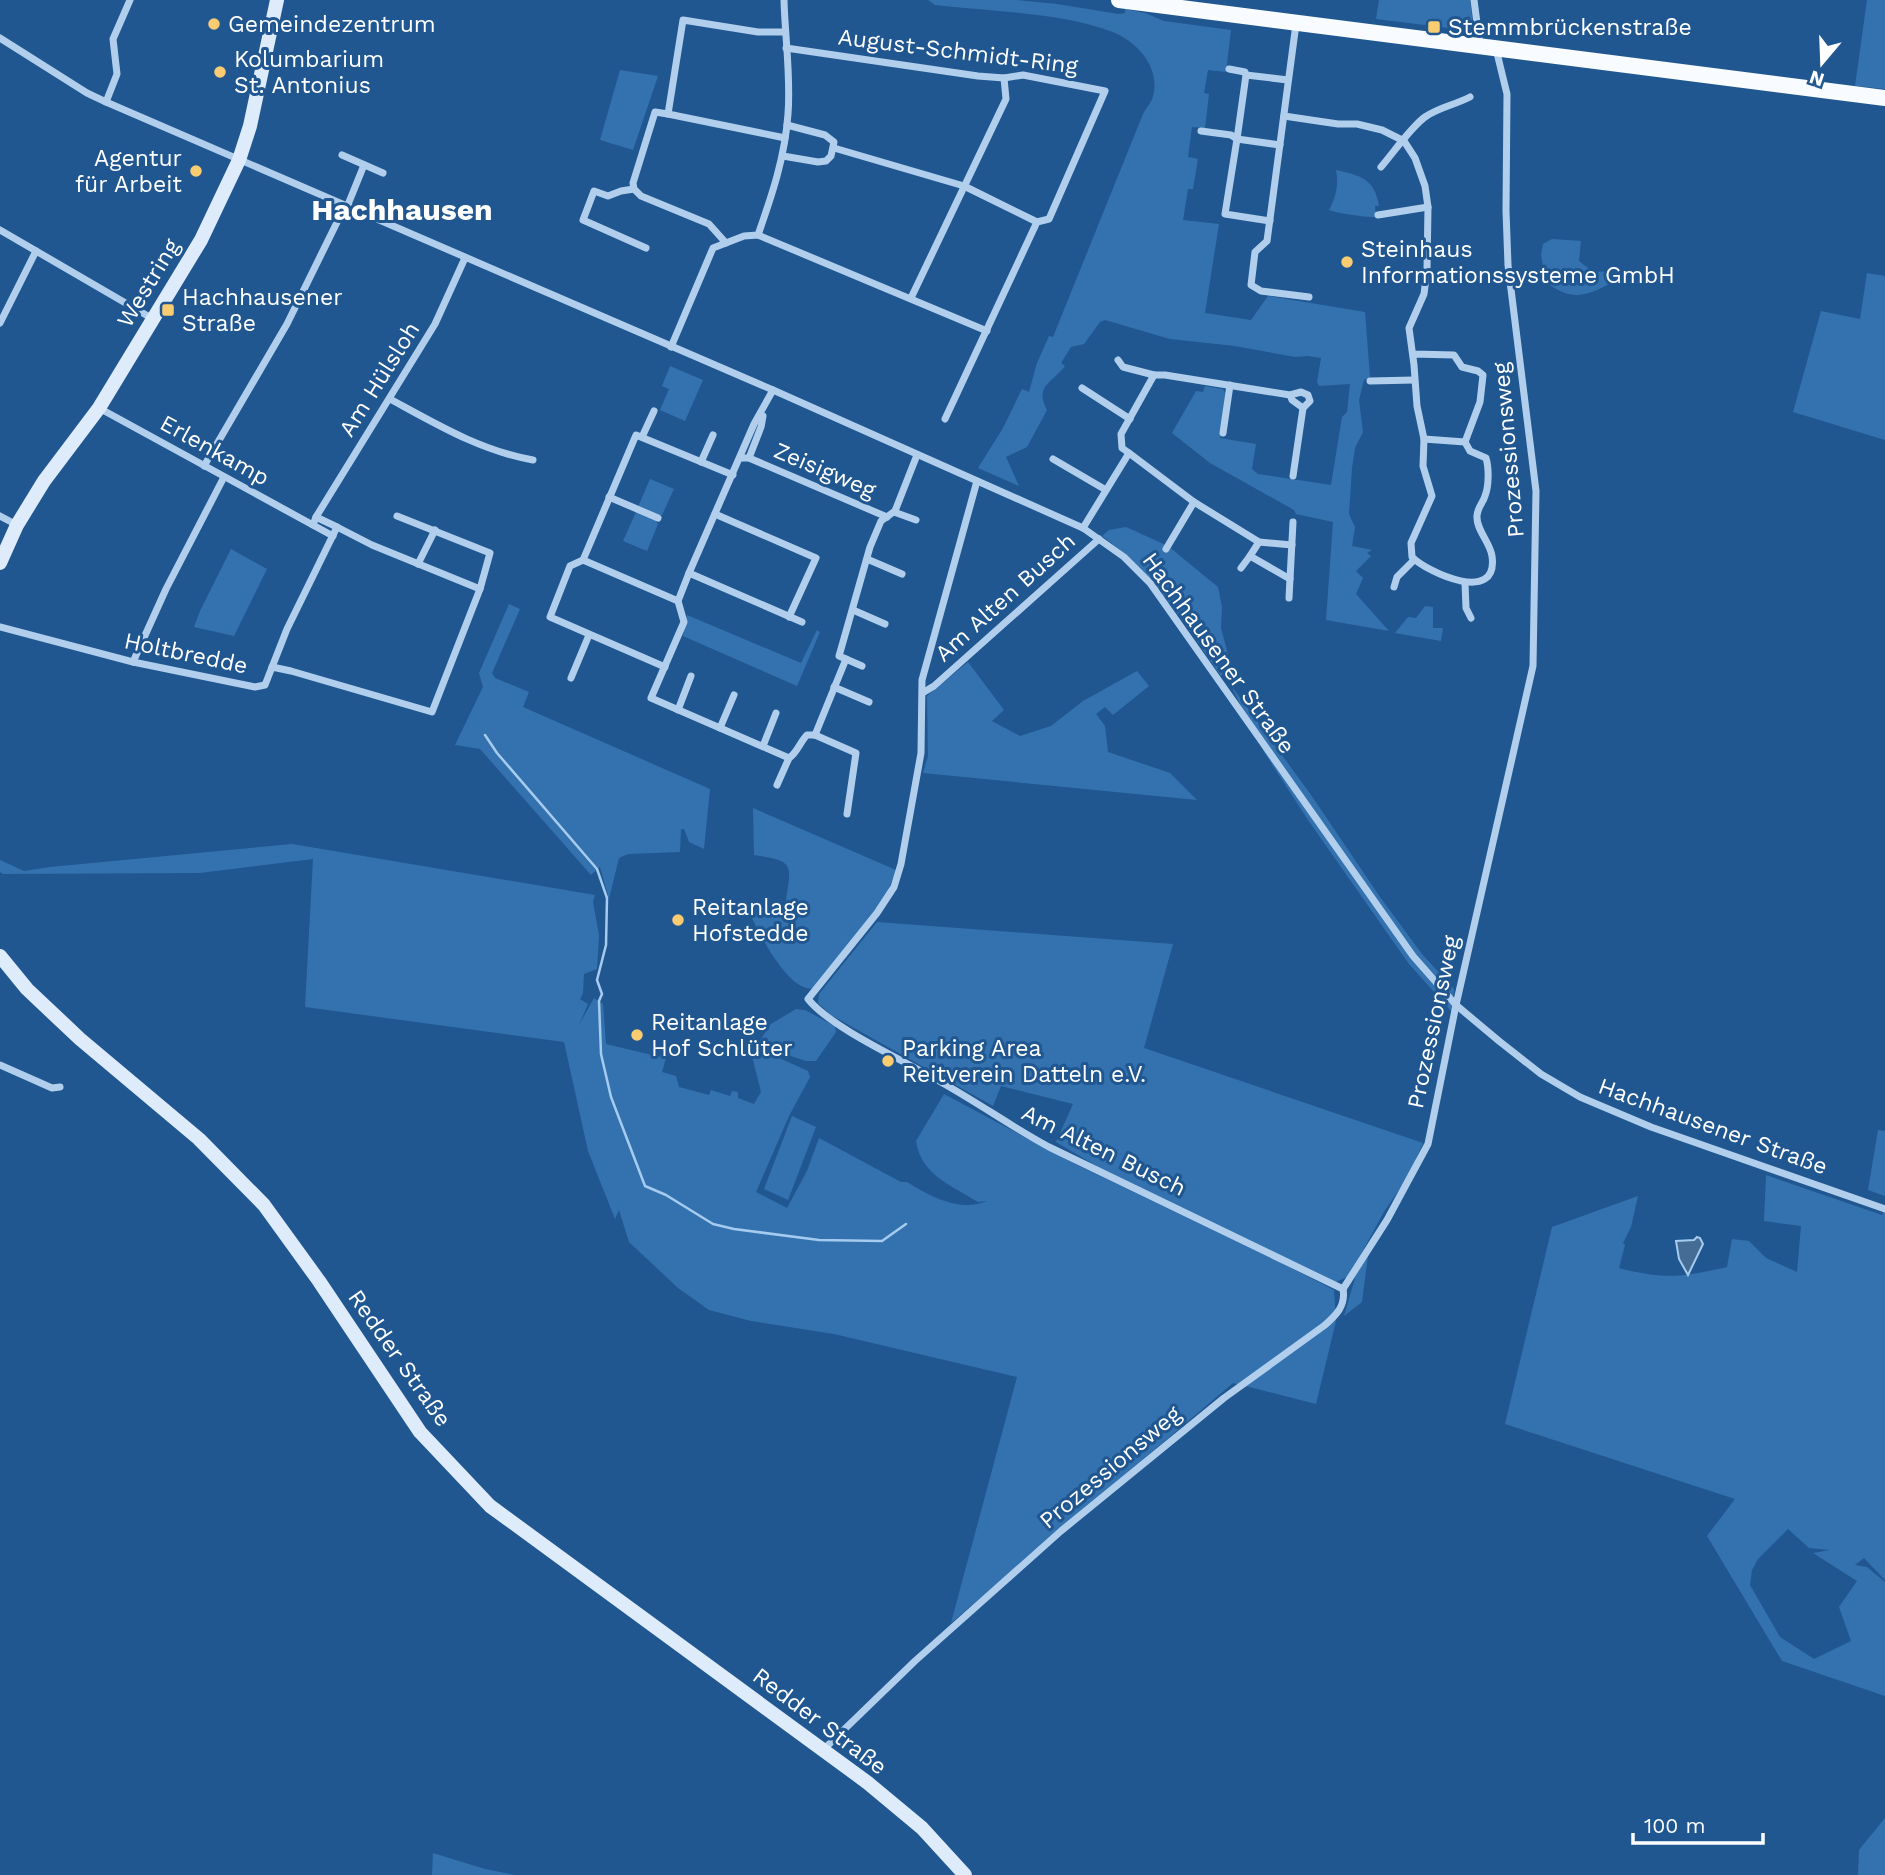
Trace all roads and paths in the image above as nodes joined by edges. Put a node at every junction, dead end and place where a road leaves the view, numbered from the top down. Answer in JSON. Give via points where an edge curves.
{"nodes":[{"id":1,"x":130,"y":0,"type":"edge"},
{"id":2,"x":277,"y":0,"type":"edge"},
{"id":3,"x":784,"y":0,"type":"edge"},
{"id":4,"x":1119,"y":0,"type":"edge"},
{"id":5,"x":1474,"y":0,"type":"edge"},
{"id":6,"x":1296,"y":23,"type":"junction"},
{"id":7,"x":785,"y":32,"type":"junction"},
{"id":8,"x":0,"y":38,"type":"edge"},
{"id":9,"x":1485,"y":43,"type":"junction"},
{"id":10,"x":786,"y":48,"type":"junction"},
{"id":11,"x":1229,"y":69,"type":"dead end"},
{"id":12,"x":1247,"y":75,"type":"junction"},
{"id":13,"x":1004,"y":78,"type":"junction"},
{"id":14,"x":1288,"y":80,"type":"junction"},
{"id":15,"x":1469,"y":97,"type":"dead end"},
{"id":16,"x":1885,"y":98,"type":"edge"},
{"id":17,"x":106,"y":102,"type":"junction"},
{"id":18,"x":668,"y":114,"type":"junction"},
{"id":19,"x":1284,"y":116,"type":"junction"},
{"id":20,"x":787,"y":125,"type":"junction"},
{"id":21,"x":1201,"y":131,"type":"dead end"},
{"id":22,"x":785,"y":138,"type":"junction"},
{"id":23,"x":1237,"y":139,"type":"junction"},
{"id":24,"x":1404,"y":141,"type":"junction"},
{"id":25,"x":1280,"y":145,"type":"junction"},
{"id":26,"x":834,"y":148,"type":"junction"},
{"id":27,"x":342,"y":155,"type":"dead end"},
{"id":28,"x":783,"y":156,"type":"junction"},
{"id":29,"x":239,"y":160,"type":"junction"},
{"id":30,"x":364,"y":165,"type":"junction"},
{"id":31,"x":1381,"y":167,"type":"dead end"},
{"id":32,"x":383,"y":173,"type":"dead end"},
{"id":33,"x":964,"y":186,"type":"junction"},
{"id":34,"x":634,"y":189,"type":"junction"},
{"id":35,"x":346,"y":207,"type":"junction"},
{"id":36,"x":1428,"y":207,"type":"junction"},
{"id":37,"x":1378,"y":215,"type":"dead end"},
{"id":38,"x":1270,"y":221,"type":"junction"},
{"id":39,"x":1037,"y":222,"type":"junction"},
{"id":40,"x":0,"y":230,"type":"edge"},
{"id":41,"x":758,"y":235,"type":"junction"},
{"id":42,"x":726,"y":243,"type":"junction"},
{"id":43,"x":646,"y":248,"type":"dead end"},
{"id":44,"x":36,"y":251,"type":"junction"},
{"id":45,"x":465,"y":258,"type":"junction"},
{"id":46,"x":1308,"y":297,"type":"dead end"},
{"id":47,"x":911,"y":298,"type":"junction"},
{"id":48,"x":153,"y":320,"type":"junction"},
{"id":49,"x":0,"y":323,"type":"edge"},
{"id":50,"x":987,"y":331,"type":"junction"},
{"id":51,"x":671,"y":347,"type":"junction"},
{"id":52,"x":1413,"y":354,"type":"junction"},
{"id":53,"x":1118,"y":360,"type":"dead end"},
{"id":54,"x":1154,"y":375,"type":"junction"},
{"id":55,"x":1414,"y":380,"type":"junction"},
{"id":56,"x":1370,"y":381,"type":"dead end"},
{"id":57,"x":1230,"y":385,"type":"junction"},
{"id":58,"x":1082,"y":388,"type":"dead end"},
{"id":59,"x":773,"y":390,"type":"junction"},
{"id":60,"x":1290,"y":395,"type":"junction"},
{"id":61,"x":390,"y":399,"type":"junction"},
{"id":62,"x":99,"y":408,"type":"junction"},
{"id":63,"x":1303,"y":408,"type":"junction"},
{"id":64,"x":654,"y":411,"type":"dead end"},
{"id":65,"x":946,"y":419,"type":"dead end"},
{"id":66,"x":1130,"y":419,"type":"junction"},
{"id":67,"x":1223,"y":433,"type":"dead end"},
{"id":68,"x":713,"y":435,"type":"dead end"},
{"id":69,"x":642,"y":437,"type":"junction"},
{"id":70,"x":1424,"y":439,"type":"junction"},
{"id":71,"x":1465,"y":442,"type":"junction"},
{"id":72,"x":1129,"y":453,"type":"junction"},
{"id":73,"x":917,"y":455,"type":"junction"},
{"id":74,"x":745,"y":458,"type":"junction"},
{"id":75,"x":1053,"y":459,"type":"dead end"},
{"id":76,"x":533,"y":460,"type":"dead end"},
{"id":77,"x":701,"y":462,"type":"junction"},
{"id":78,"x":204,"y":466,"type":"junction"},
{"id":79,"x":733,"y":475,"type":"junction"},
{"id":80,"x":1293,"y":476,"type":"dead end"},
{"id":81,"x":224,"y":477,"type":"junction"},
{"id":82,"x":977,"y":481,"type":"junction"},
{"id":83,"x":1106,"y":489,"type":"junction"},
{"id":84,"x":609,"y":497,"type":"junction"},
{"id":85,"x":1194,"y":502,"type":"junction"},
{"id":86,"x":894,"y":512,"type":"junction"},
{"id":87,"x":715,"y":514,"type":"junction"},
{"id":88,"x":0,"y":516,"type":"edge"},
{"id":89,"x":397,"y":516,"type":"dead end"},
{"id":90,"x":316,"y":517,"type":"junction"},
{"id":91,"x":887,"y":517,"type":"junction"},
{"id":92,"x":658,"y":518,"type":"dead end"},
{"id":93,"x":916,"y":520,"type":"dead end"},
{"id":94,"x":1293,"y":522,"type":"dead end"},
{"id":95,"x":17,"y":525,"type":"junction"},
{"id":96,"x":313,"y":525,"type":"junction"},
{"id":97,"x":337,"y":527,"type":"junction"},
{"id":98,"x":1083,"y":528,"type":"junction"},
{"id":99,"x":435,"y":530,"type":"junction"},
{"id":100,"x":333,"y":536,"type":"junction"},
{"id":101,"x":1099,"y":539,"type":"junction"},
{"id":102,"x":1259,"y":542,"type":"junction"},
{"id":103,"x":1292,"y":545,"type":"junction"},
{"id":104,"x":1166,"y":549,"type":"dead end"},
{"id":105,"x":1250,"y":556,"type":"junction"},
{"id":106,"x":867,"y":559,"type":"junction"},
{"id":107,"x":583,"y":560,"type":"junction"},
{"id":108,"x":1414,"y":560,"type":"junction"},
{"id":109,"x":0,"y":563,"type":"edge"},
{"id":110,"x":418,"y":564,"type":"junction"},
{"id":111,"x":1241,"y":568,"type":"dead end"},
{"id":112,"x":689,"y":573,"type":"junction"},
{"id":113,"x":902,"y":574,"type":"dead end"},
{"id":114,"x":1290,"y":579,"type":"junction"},
{"id":115,"x":1465,"y":583,"type":"junction"},
{"id":116,"x":1394,"y":587,"type":"dead end"},
{"id":117,"x":480,"y":589,"type":"junction"},
{"id":118,"x":1289,"y":598,"type":"dead end"},
{"id":119,"x":678,"y":601,"type":"junction"},
{"id":120,"x":853,"y":610,"type":"junction"},
{"id":121,"x":789,"y":617,"type":"junction"},
{"id":122,"x":1471,"y":618,"type":"dead end"},
{"id":123,"x":802,"y":622,"type":"dead end"},
{"id":124,"x":885,"y":624,"type":"dead end"},
{"id":125,"x":0,"y":627,"type":"edge"},
{"id":126,"x":589,"y":635,"type":"junction"},
{"id":127,"x":846,"y":659,"type":"junction"},
{"id":128,"x":133,"y":662,"type":"junction"},
{"id":129,"x":862,"y":666,"type":"dead end"},
{"id":130,"x":272,"y":667,"type":"junction"},
{"id":131,"x":665,"y":667,"type":"junction"},
{"id":132,"x":691,"y":676,"type":"dead end"},
{"id":133,"x":571,"y":678,"type":"dead end"},
{"id":134,"x":834,"y":687,"type":"junction"},
{"id":135,"x":924,"y":692,"type":"junction"},
{"id":136,"x":734,"y":695,"type":"dead end"},
{"id":137,"x":869,"y":702,"type":"dead end"},
{"id":138,"x":678,"y":710,"type":"junction"},
{"id":139,"x":776,"y":713,"type":"dead end"},
{"id":140,"x":720,"y":728,"type":"junction"},
{"id":141,"x":815,"y":735,"type":"junction"},
{"id":142,"x":763,"y":746,"type":"junction"},
{"id":143,"x":789,"y":758,"type":"junction"},
{"id":144,"x":777,"y":785,"type":"dead end"},
{"id":145,"x":847,"y":814,"type":"dead end"},
{"id":146,"x":0,"y":956,"type":"edge"},
{"id":147,"x":1456,"y":1005,"type":"junction"},
{"id":148,"x":0,"y":1065,"type":"edge"},
{"id":149,"x":60,"y":1087,"type":"dead end"},
{"id":150,"x":1885,"y":1209,"type":"edge"},
{"id":151,"x":1343,"y":1289,"type":"junction"},
{"id":152,"x":822,"y":1750,"type":"junction"},
{"id":153,"x":965,"y":1875,"type":"edge"}],
"edges":[{"from":1,"to":17,"type":"street","via":[[113,39],[117,74]]},
{"from":2,"to":29,"type":"street","name":"Westring"},
{"from":3,"to":7,"type":"street"},
{"from":4,"to":6,"type":"main road"},
{"from":5,"to":9,"type":"street"},
{"from":6,"to":9,"type":"main road"},
{"from":6,"to":14,"type":"street"},
{"from":7,"to":10,"type":"street"},
{"from":7,"to":18,"type":"street","via":[[682,20]]},
{"from":8,"to":17,"type":"street","name":"Hachhausener Straße"},
{"from":9,"to":16,"type":"main road"},
{"from":9,"to":147,"type":"street","name":"Prozessionsweg","via":[[1507,94],[1508,265],[1537,499],[1534,660]]},
{"from":10,"to":13,"type":"street","name":"August-Schmidt-Ring"},
{"from":10,"to":20,"type":"street"},
{"from":11,"to":12,"type":"street"},
{"from":12,"to":14,"type":"street"},
{"from":12,"to":23,"type":"street"},
{"from":13,"to":33,"type":"street","via":[[1006,99]]},
{"from":13,"to":39,"type":"street","name":"August-Schmidt-Ring","via":[[1023,75],[1105,91],[1049,219]]},
{"from":14,"to":19,"type":"street"},
{"from":15,"to":24,"type":"street","via":[[1423,118]]},
{"from":17,"to":29,"type":"street","name":"Hachhausener Straße"},
{"from":18,"to":22,"type":"street"},
{"from":18,"to":34,"type":"street","via":[[655,112]]},
{"from":19,"to":24,"type":"street","via":[[1357,124]]},
{"from":19,"to":25,"type":"street"},
{"from":20,"to":22,"type":"street"},
{"from":20,"to":26,"type":"street","via":[[825,135]]},
{"from":21,"to":23,"type":"street"},
{"from":22,"to":28,"type":"street"},
{"from":23,"to":25,"type":"street"},
{"from":23,"to":38,"type":"street","via":[[1225,214]]},
{"from":24,"to":31,"type":"street"},
{"from":24,"to":36,"type":"street","via":[[1415,158]]},
{"from":25,"to":38,"type":"street"},
{"from":26,"to":28,"type":"street","via":[[826,161]]},
{"from":26,"to":33,"type":"street"},
{"from":27,"to":30,"type":"street"},
{"from":28,"to":41,"type":"street"},
{"from":29,"to":35,"type":"street","name":"Hachhausener Straße"},
{"from":29,"to":48,"type":"street","name":"Westring","via":[[201,240]]},
{"from":30,"to":32,"type":"street"},
{"from":30,"to":35,"type":"street"},
{"from":33,"to":39,"type":"street"},
{"from":33,"to":47,"type":"street"},
{"from":34,"to":42,"type":"street","via":[[709,224]]},
{"from":34,"to":43,"type":"street","via":[[608,196],[594,191],[583,220]]},
{"from":35,"to":45,"type":"street","name":"Hachhausener Straße"},
{"from":35,"to":78,"type":"street","via":[[287,324]]},
{"from":36,"to":37,"type":"street"},
{"from":36,"to":52,"type":"street","via":[[1424,295],[1409,328]]},
{"from":38,"to":46,"type":"street","via":[[1267,241],[1255,252],[1251,285],[1261,291]]},
{"from":39,"to":50,"type":"street","name":"August-Schmidt-Ring"},
{"from":40,"to":44,"type":"street"},
{"from":41,"to":42,"type":"street"},
{"from":41,"to":47,"type":"street"},
{"from":42,"to":51,"type":"street","via":[[713,248]]},
{"from":44,"to":48,"type":"street"},
{"from":44,"to":49,"type":"street"},
{"from":45,"to":51,"type":"street","name":"Hachhausener Straße"},
{"from":45,"to":61,"type":"street","name":"Am Hülsloh","via":[[435,324]]},
{"from":47,"to":50,"type":"street"},
{"from":48,"to":62,"type":"street","name":"Westring"},
{"from":50,"to":65,"type":"street","name":"August-Schmidt-Ring"},
{"from":51,"to":59,"type":"street","name":"Hachhausener Straße"},
{"from":52,"to":55,"type":"street"},
{"from":52,"to":71,"type":"street","via":[[1454,355],[1462,367],[1483,375],[1480,402]]},
{"from":53,"to":54,"type":"street","via":[[1123,367]]},
{"from":54,"to":57,"type":"street"},
{"from":54,"to":66,"type":"street"},
{"from":55,"to":56,"type":"street"},
{"from":55,"to":70,"type":"street"},
{"from":57,"to":60,"type":"street"},
{"from":57,"to":67,"type":"street"},
{"from":58,"to":66,"type":"street"},
{"from":59,"to":73,"type":"street","name":"Hachhausener Straße"},
{"from":59,"to":74,"type":"street","via":[[754,424]]},
{"from":60,"to":63,"type":"street"},
{"from":60,"to":63,"type":"street","via":[[1308,395],[1310,401]]},
{"from":61,"to":76,"type":"street","via":[[457,436]]},
{"from":61,"to":90,"type":"street","name":"Am Hülsloh"},
{"from":62,"to":78,"type":"street","name":"Erlenkamp"},
{"from":62,"to":95,"type":"street","name":"Westring"},
{"from":63,"to":80,"type":"street"},
{"from":64,"to":69,"type":"street"},
{"from":66,"to":72,"type":"street","via":[[1121,434],[1122,448]]},
{"from":68,"to":77,"type":"street"},
{"from":69,"to":77,"type":"street"},
{"from":69,"to":84,"type":"street","via":[[636,435]]},
{"from":70,"to":71,"type":"street"},
{"from":70,"to":108,"type":"street","via":[[1423,466],[1432,496],[1411,543]]},
{"from":71,"to":115,"type":"street","via":[[1470,451],[1486,458],[1488,465],[1486,495],[1476,520],[1492,565],[1487,576]]},
{"from":72,"to":83,"type":"street"},
{"from":72,"to":85,"type":"street"},
{"from":73,"to":82,"type":"street","name":"Hachhausener Straße"},
{"from":73,"to":86,"type":"street","name":"Zeisigweg"},
{"from":74,"to":79,"type":"street"},
{"from":74,"to":91,"type":"street","name":"Zeisigweg"},
{"from":75,"to":83,"type":"street"},
{"from":77,"to":79,"type":"street"},
{"from":78,"to":81,"type":"street","name":"Erlenkamp"},
{"from":79,"to":87,"type":"street"},
{"from":81,"to":96,"type":"street","name":"Erlenkamp"},
{"from":81,"to":128,"type":"street"},
{"from":82,"to":98,"type":"street","name":"Hachhausener Straße"},
{"from":82,"to":135,"type":"street","via":[[922,680]]},
{"from":83,"to":98,"type":"street"},
{"from":84,"to":92,"type":"street"},
{"from":84,"to":107,"type":"street"},
{"from":85,"to":102,"type":"street"},
{"from":85,"to":104,"type":"street"},
{"from":86,"to":91,"type":"street","name":"Zeisigweg"},
{"from":86,"to":93,"type":"street","name":"Zeisigweg"},
{"from":87,"to":112,"type":"street"},
{"from":87,"to":121,"type":"street","via":[[816,558]]},
{"from":88,"to":95,"type":"street"},
{"from":89,"to":99,"type":"street"},
{"from":90,"to":96,"type":"street"},
{"from":90,"to":97,"type":"street"},
{"from":91,"to":106,"type":"street","name":"Zeisigweg","via":[[881,521]]},
{"from":94,"to":103,"type":"street"},
{"from":95,"to":109,"type":"street","name":"Westring"},
{"from":96,"to":100,"type":"street","name":"Erlenkamp"},
{"from":97,"to":100,"type":"street"},
{"from":97,"to":110,"type":"street"},
{"from":98,"to":101,"type":"street","name":"Hachhausener Straße"},
{"from":99,"to":110,"type":"street"},
{"from":99,"to":117,"type":"street","via":[[490,553]]},
{"from":100,"to":130,"type":"street"},
{"from":101,"to":135,"type":"street","name":"Am Alten Busch"},
{"from":101,"to":147,"type":"street","name":"Hachhausener Straße","via":[[1150,583],[1413,956]]},
{"from":102,"to":103,"type":"street"},
{"from":102,"to":105,"type":"street"},
{"from":103,"to":114,"type":"street"},
{"from":105,"to":111,"type":"street"},
{"from":105,"to":114,"type":"street"},
{"from":106,"to":113,"type":"street"},
{"from":106,"to":120,"type":"street","name":"Zeisigweg"},
{"from":107,"to":119,"type":"street"},
{"from":107,"to":126,"type":"street","via":[[570,566],[550,617]]},
{"from":108,"to":115,"type":"street","via":[[1437,575]]},
{"from":108,"to":116,"type":"street","via":[[1397,577]]},
{"from":110,"to":117,"type":"street"},
{"from":112,"to":119,"type":"street"},
{"from":112,"to":121,"type":"street"},
{"from":114,"to":118,"type":"street"},
{"from":115,"to":122,"type":"street"},
{"from":117,"to":130,"type":"street","name":"Holtbredde","via":[[432,712]]},
{"from":119,"to":131,"type":"street","via":[[684,622]]},
{"from":120,"to":124,"type":"street"},
{"from":120,"to":127,"type":"street","name":"Zeisigweg","via":[[838,656]]},
{"from":121,"to":123,"type":"street"},
{"from":125,"to":128,"type":"street","name":"Holtbredde"},
{"from":126,"to":131,"type":"street"},
{"from":126,"to":133,"type":"street"},
{"from":127,"to":129,"type":"street"},
{"from":127,"to":134,"type":"street","name":"Zeisigweg"},
{"from":128,"to":130,"type":"street","name":"Holtbredde","via":[[255,687],[265,685]]},
{"from":131,"to":138,"type":"street","via":[[652,698]]},
{"from":132,"to":138,"type":"street"},
{"from":134,"to":137,"type":"street"},
{"from":134,"to":141,"type":"street","name":"Zeisigweg"},
{"from":135,"to":151,"type":"street","name":"Am Alten Busch","via":[[913,810],[894,887],[808,999],[845,1028],[1049,1147]]},
{"from":136,"to":140,"type":"street"},
{"from":138,"to":140,"type":"street"},
{"from":139,"to":142,"type":"street"},
{"from":140,"to":142,"type":"street"},
{"from":141,"to":143,"type":"street","via":[[807,735]]},
{"from":141,"to":145,"type":"street","via":[[856,753]]},
{"from":142,"to":143,"type":"street"},
{"from":143,"to":144,"type":"street"},
{"from":146,"to":152,"type":"street","name":"Redder Straße","via":[[36,998],[199,1139],[264,1205],[420,1432],[490,1506]]},
{"from":147,"to":150,"type":"street","name":"Hachhausener Straße","via":[[1541,1074],[1580,1097],[1651,1127]]},
{"from":147,"to":151,"type":"street","name":"Prozessionsweg","via":[[1428,1144]]},
{"from":148,"to":149,"type":"street","via":[[52,1088]]},
{"from":151,"to":152,"type":"street","name":"Prozessionsweg","via":[[1345,1298],[1338,1313],[1325,1325],[1224,1398],[1061,1531]]},
{"from":152,"to":153,"type":"street","name":"Redder Straße","via":[[922,1828]]}]}
